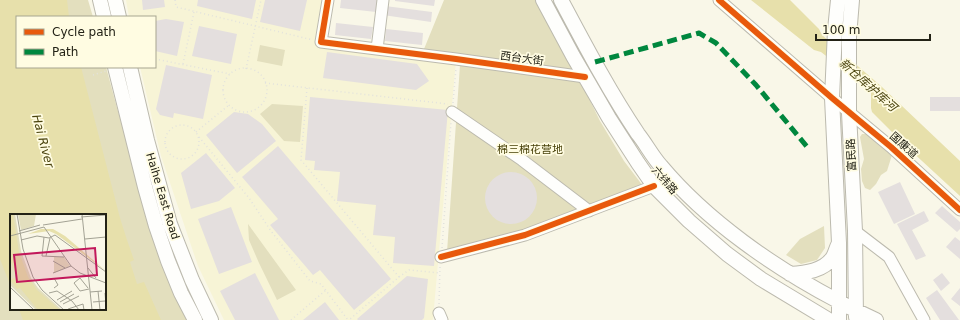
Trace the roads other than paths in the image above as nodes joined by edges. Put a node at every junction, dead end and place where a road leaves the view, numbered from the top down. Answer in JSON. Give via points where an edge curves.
{"nodes":[{"id":1,"x":100,"y":0,"type":"edge"},
{"id":2,"x":115,"y":0,"type":"edge"},
{"id":3,"x":328,"y":0,"type":"edge"},
{"id":4,"x":383,"y":0,"type":"edge"},
{"id":5,"x":543,"y":0,"type":"edge"},
{"id":6,"x":561,"y":0,"type":"edge"},
{"id":7,"x":719,"y":0,"type":"edge"},
{"id":8,"x":838,"y":0,"type":"edge"},
{"id":9,"x":852,"y":0,"type":"edge"},
{"id":10,"x":104,"y":16,"type":"edge"},
{"id":11,"x":119,"y":16,"type":"edge"},
{"id":12,"x":377,"y":48,"type":"junction"},
{"id":13,"x":115,"y":68,"type":"edge"},
{"id":14,"x":130,"y":68,"type":"edge"},
{"id":15,"x":585,"y":77,"type":"junction"},
{"id":16,"x":832,"y":98,"type":"junction"},
{"id":17,"x":452,"y":112,"type":"road end"},
{"id":18,"x":849,"y":113,"type":"junction"},
{"id":19,"x":654,"y":186,"type":"junction"},
{"id":20,"x":960,"y":210,"type":"edge"},
{"id":21,"x":589,"y":211,"type":"junction"},
{"id":22,"x":855,"y":231,"type":"junction"},
{"id":23,"x":838,"y":243,"type":"junction"},
{"id":24,"x":441,"y":257,"type":"road end"},
{"id":25,"x":790,"y":274,"type":"junction"},
{"id":26,"x":838,"y":301,"type":"junction"},
{"id":27,"x":856,"y":315,"type":"edge"},
{"id":28,"x":195,"y":320,"type":"edge"},
{"id":29,"x":211,"y":320,"type":"edge"},
{"id":30,"x":829,"y":320,"type":"edge"},
{"id":31,"x":838,"y":320,"type":"edge"},
{"id":32,"x":876,"y":320,"type":"edge"},
{"id":33,"x":924,"y":320,"type":"edge"}],
"edges":[{"from":1,"to":10,"type":"main road"},
{"from":2,"to":11,"type":"main road"},
{"from":3,"to":12,"type":"street","name":"西台大街","via":[[321,42]]},
{"from":4,"to":12,"type":"street"},
{"from":5,"to":15,"type":"main road","name":"六纬路"},
{"from":6,"to":25,"type":"main road","name":"六纬路","via":[[622,110],[660,165],[688,195],[730,232]]},
{"from":7,"to":16,"type":"street","name":"国康道"},
{"from":8,"to":16,"type":"main road","name":"富民路"},
{"from":9,"to":18,"type":"main road","name":"富民路","via":[[849,37]]},
{"from":12,"to":15,"type":"street","name":"西台大街"},
{"from":13,"to":28,"type":"main road","name":"Haihe East Road","via":[[156,226],[181,293]]},
{"from":14,"to":29,"type":"main road","name":"Haihe East Road","via":[[170,224]]},
{"from":15,"to":19,"type":"main road","name":"六纬路"},
{"from":16,"to":18,"type":"street","name":"国康道"},
{"from":16,"to":23,"type":"main road","name":"富民路"},
{"from":17,"to":21,"type":"street","via":[[522,160]]},
{"from":18,"to":20,"type":"street","name":"国康道","via":[[891,147]]},
{"from":18,"to":22,"type":"main road","name":"富民路"},
{"from":19,"to":21,"type":"street"},
{"from":19,"to":30,"type":"main road","name":"六纬路","via":[[727,254],[761,279]]},
{"from":21,"to":24,"type":"street","via":[[525,235]]},
{"from":22,"to":27,"type":"main road","name":"富民路"},
{"from":22,"to":33,"type":"street","via":[[890,257]]},
{"from":23,"to":25,"type":"main road","via":[[833,257],[826,264],[809,272]]},
{"from":23,"to":26,"type":"main road","name":"富民路"},
{"from":25,"to":26,"type":"main road","name":"六纬路"},
{"from":26,"to":27,"type":"main road","name":"六纬路"},
{"from":26,"to":31,"type":"main road","name":"富民路"},
{"from":27,"to":32,"type":"main road"}]}
